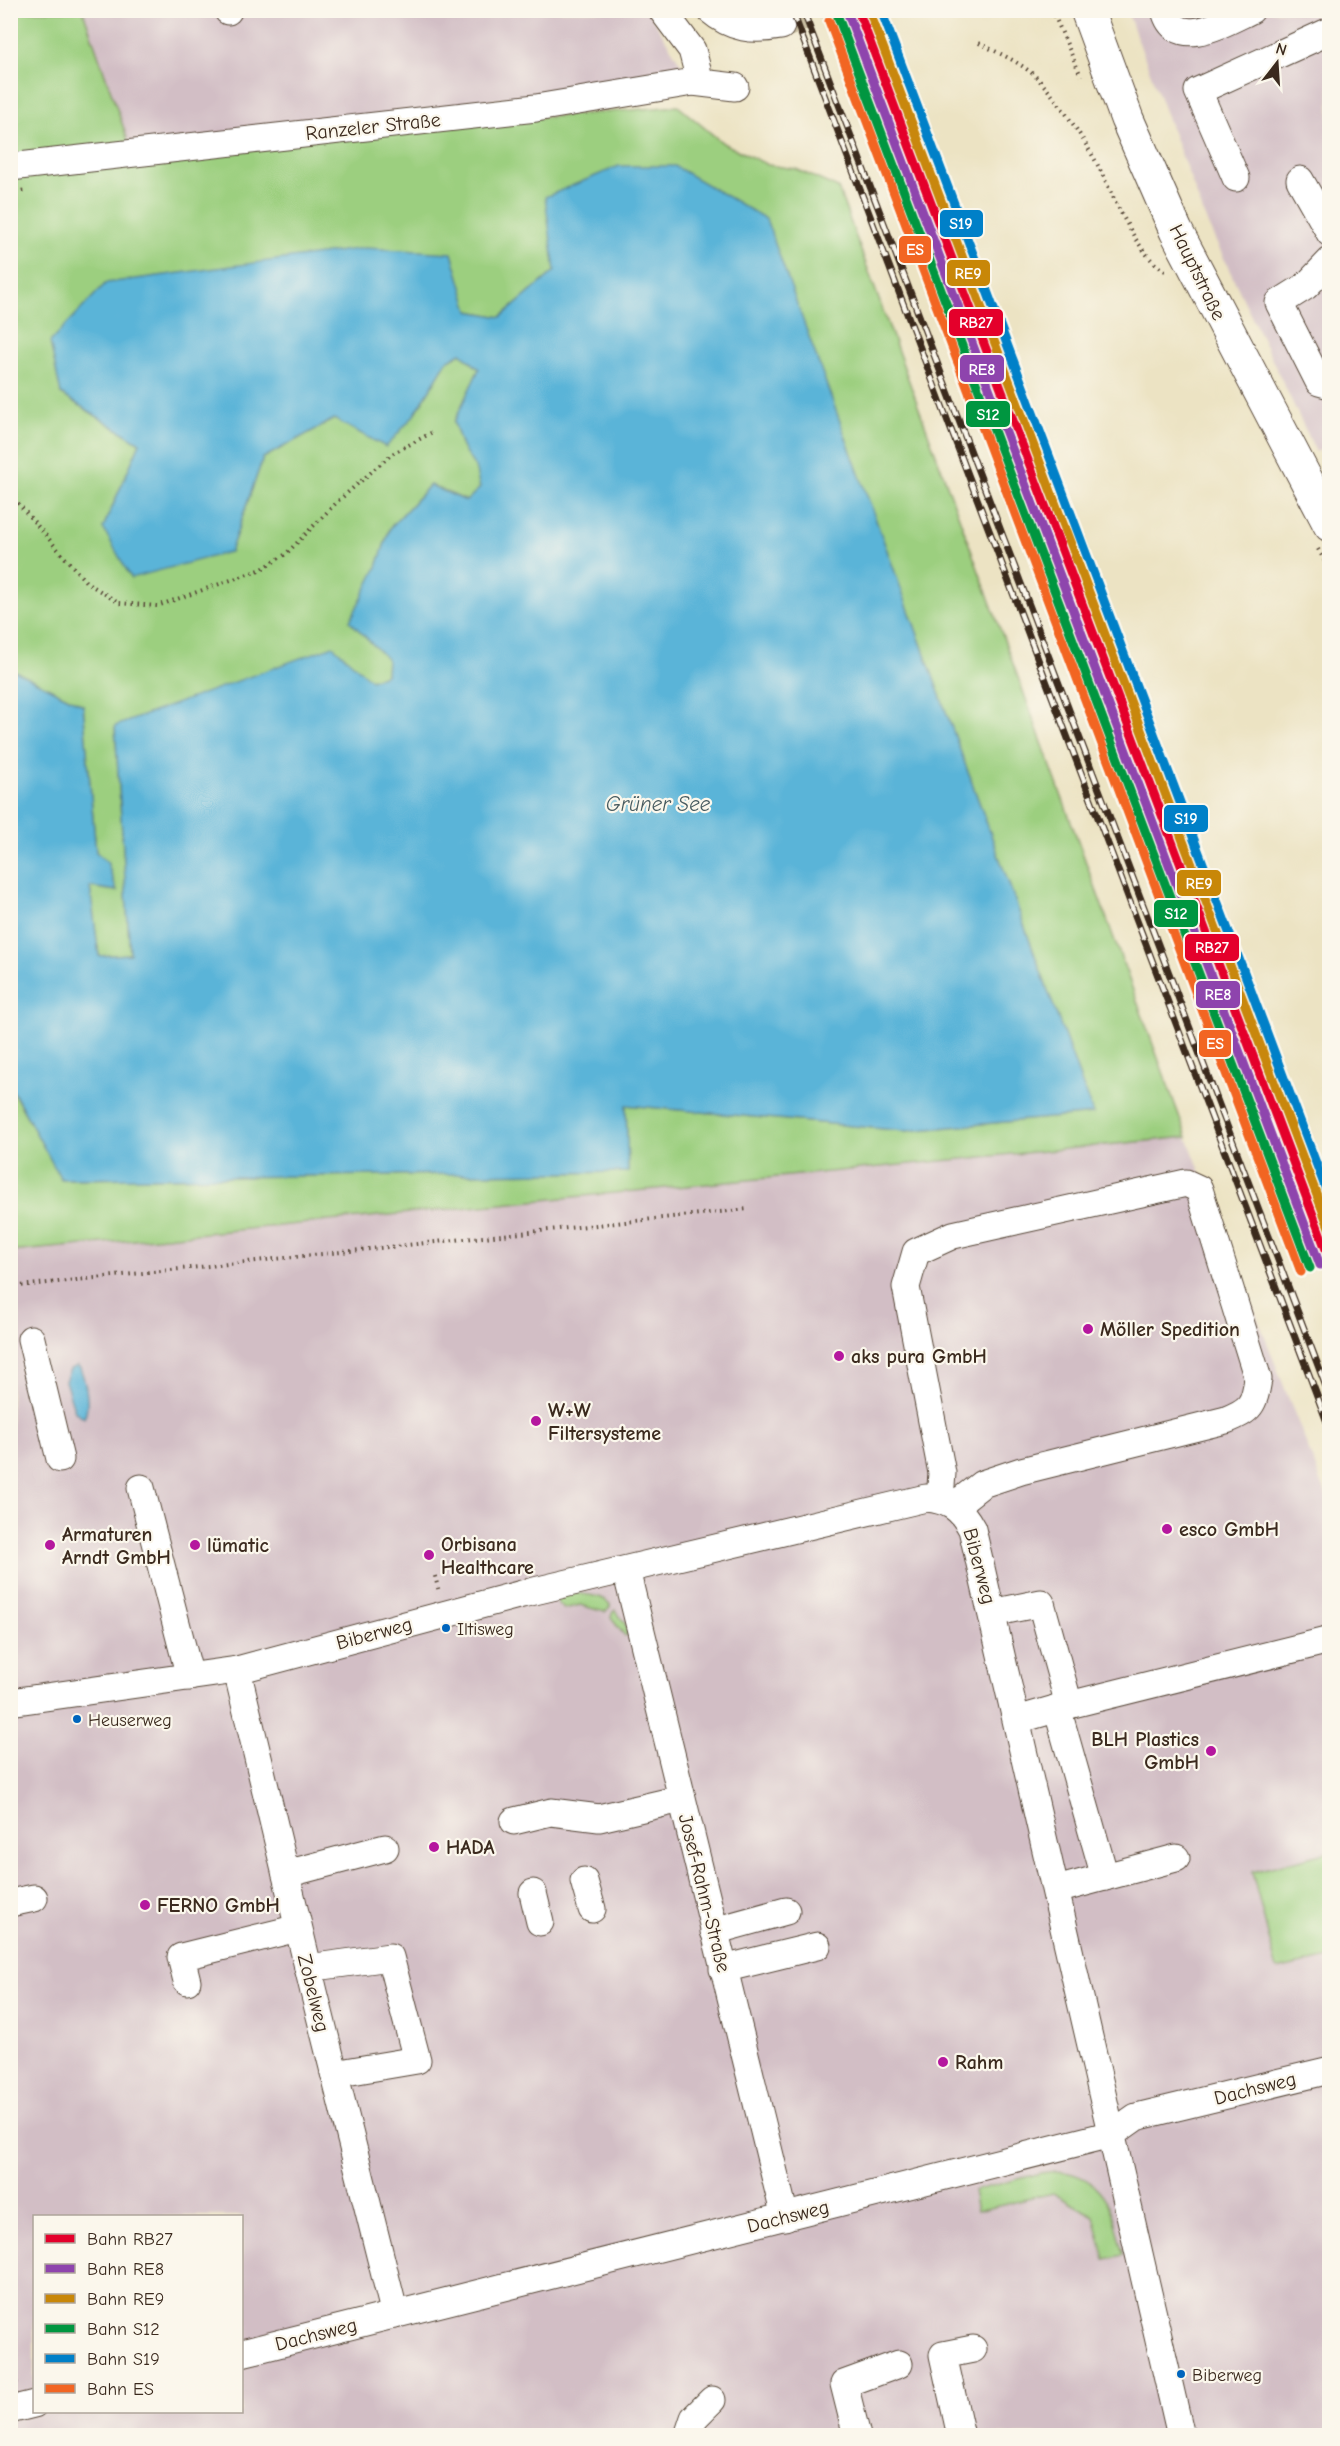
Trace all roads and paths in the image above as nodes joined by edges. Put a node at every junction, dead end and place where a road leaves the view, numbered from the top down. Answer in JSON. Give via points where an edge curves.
{"nodes":[{"id":1,"x":662,"y":10,"type":"edge"},
{"id":2,"x":710,"y":10,"type":"edge"},
{"id":3,"x":1087,"y":10,"type":"edge"},
{"id":4,"x":1165,"y":10,"type":"edge"},
{"id":5,"x":1251,"y":10,"type":"edge"},
{"id":6,"x":1327,"y":10,"type":"edge"},
{"id":7,"x":1329,"y":16,"type":"edge"},
{"id":8,"x":780,"y":26,"type":"tunnel mouth"},
{"id":9,"x":1329,"y":31,"type":"edge"},
{"id":10,"x":979,"y":44,"type":"dead end"},
{"id":11,"x":693,"y":82,"type":"junction"},
{"id":12,"x":735,"y":87,"type":"dead end"},
{"id":13,"x":10,"y":167,"type":"edge"},
{"id":14,"x":1236,"y":178,"type":"dead end"},
{"id":15,"x":1300,"y":180,"type":"dead end"},
{"id":16,"x":1329,"y":233,"type":"edge"},
{"id":17,"x":1329,"y":261,"type":"edge"},
{"id":18,"x":1193,"y":264,"type":"junction"},
{"id":19,"x":1329,"y":385,"type":"edge"},
{"id":20,"x":431,"y":433,"type":"dead end"},
{"id":21,"x":10,"y":494,"type":"edge"},
{"id":22,"x":1329,"y":525,"type":"edge"},
{"id":23,"x":748,"y":1209,"type":"dead end"},
{"id":24,"x":10,"y":1287,"type":"edge"},
{"id":25,"x":31,"y":1339,"type":"dead end"},
{"id":26,"x":60,"y":1459,"type":"dead end"},
{"id":27,"x":141,"y":1488,"type":"dead end"},
{"id":28,"x":947,"y":1502,"type":"junction"},
{"id":29,"x":626,"y":1570,"type":"junction"},
{"id":30,"x":992,"y":1613,"type":"junction"},
{"id":31,"x":1329,"y":1640,"type":"edge"},
{"id":32,"x":237,"y":1670,"type":"junction"},
{"id":33,"x":190,"y":1677,"type":"junction"},
{"id":34,"x":10,"y":1702,"type":"edge"},
{"id":35,"x":1063,"y":1707,"type":"junction"},
{"id":36,"x":1017,"y":1719,"type":"junction"},
{"id":37,"x":681,"y":1799,"type":"junction"},
{"id":38,"x":514,"y":1821,"type":"dead end"},
{"id":39,"x":385,"y":1848,"type":"dead end"},
{"id":40,"x":1176,"y":1858,"type":"dead end"},
{"id":41,"x":286,"y":1874,"type":"junction"},
{"id":42,"x":1105,"y":1877,"type":"junction"},
{"id":43,"x":584,"y":1881,"type":"dead end"},
{"id":44,"x":1056,"y":1890,"type":"junction"},
{"id":45,"x":533,"y":1893,"type":"dead end"},
{"id":46,"x":592,"y":1909,"type":"dead end"},
{"id":47,"x":786,"y":1911,"type":"dead end"},
{"id":48,"x":297,"y":1919,"type":"junction"},
{"id":49,"x":540,"y":1922,"type":"dead end"},
{"id":50,"x":714,"y":1931,"type":"junction"},
{"id":51,"x":207,"y":1932,"type":"dead end"},
{"id":52,"x":817,"y":1946,"type":"dead end"},
{"id":53,"x":308,"y":1968,"type":"junction"},
{"id":54,"x":723,"y":1969,"type":"junction"},
{"id":55,"x":186,"y":1981,"type":"dead end"},
{"id":56,"x":1329,"y":2070,"type":"edge"},
{"id":57,"x":334,"y":2074,"type":"junction"},
{"id":58,"x":1112,"y":2134,"type":"junction"},
{"id":59,"x":785,"y":2217,"type":"junction"},
{"id":60,"x":395,"y":2315,"type":"junction"},
{"id":61,"x":973,"y":2349,"type":"dead end"},
{"id":62,"x":243,"y":2353,"type":"edge"},
{"id":63,"x":899,"y":2364,"type":"dead end"},
{"id":64,"x":712,"y":2400,"type":"dead end"},
{"id":65,"x":33,"y":2404,"type":"edge"},
{"id":66,"x":10,"y":2410,"type":"edge"},
{"id":67,"x":688,"y":2436,"type":"edge"},
{"id":68,"x":856,"y":2436,"type":"edge"},
{"id":69,"x":961,"y":2436,"type":"edge"},
{"id":70,"x":1181,"y":2436,"type":"edge"}],
"edges":[{"from":1,"to":11,"type":"street","via":[[692,50],[697,69]]},
{"from":2,"to":8,"type":"street","via":[[737,27],[759,30]]},
{"from":3,"to":18,"type":"main road","name":"Hauptstraße","via":[[1127,119]]},
{"from":4,"to":5,"type":"street","via":[[1176,29],[1190,32],[1203,31]]},
{"from":6,"to":7,"type":"street"},
{"from":9,"to":14,"type":"street","via":[[1198,91]]},
{"from":10,"to":18,"type":"path","via":[[1036,76],[1050,92],[1094,158],[1151,261],[1169,273]]},
{"from":11,"to":12,"type":"street","name":"Ranzeler Straße"},
{"from":11,"to":13,"type":"street","name":"Ranzeler Straße","via":[[536,108]]},
{"from":15,"to":16,"type":"street"},
{"from":17,"to":19,"type":"street","via":[[1306,286],[1279,303],[1319,382]]},
{"from":18,"to":22,"type":"main road","name":"Hauptstraße"},
{"from":20,"to":21,"type":"path","via":[[392,454],[286,554],[262,569],[158,606],[119,603],[86,582]]},
{"from":23,"to":24,"type":"path"},
{"from":25,"to":26,"type":"street"},
{"from":27,"to":33,"type":"street"},
{"from":28,"to":28,"type":"street","via":[[982,1484],[1021,1471],[1226,1420],[1244,1413],[1255,1401],[1258,1379],[1198,1189],[1186,1183],[952,1235],[916,1252],[906,1287]]},
{"from":28,"to":29,"type":"street","name":"Biberweg","via":[[926,1498]]},
{"from":28,"to":30,"type":"street","name":"Biberweg","via":[[965,1515],[972,1529]]},
{"from":29,"to":32,"type":"street","name":"Biberweg"},
{"from":29,"to":37,"type":"street","name":"Josef-Rahm-Straße"},
{"from":30,"to":35,"type":"street","via":[[1041,1603]]},
{"from":30,"to":36,"type":"street","name":"Biberweg"},
{"from":31,"to":35,"type":"street"},
{"from":32,"to":33,"type":"street","name":"Biberweg"},
{"from":32,"to":41,"type":"street","name":"Zobelweg"},
{"from":33,"to":34,"type":"street","name":"Biberweg"},
{"from":35,"to":36,"type":"street"},
{"from":35,"to":42,"type":"street"},
{"from":36,"to":44,"type":"street","name":"Biberweg"},
{"from":37,"to":38,"type":"street","via":[[599,1818],[551,1812]]},
{"from":37,"to":50,"type":"street","name":"Josef-Rahm-Straße"},
{"from":39,"to":41,"type":"street"},
{"from":40,"to":42,"type":"street"},
{"from":41,"to":48,"type":"street","name":"Zobelweg"},
{"from":42,"to":44,"type":"street"},
{"from":43,"to":46,"type":"street"},
{"from":44,"to":58,"type":"street","name":"Biberweg"},
{"from":45,"to":49,"type":"street"},
{"from":47,"to":50,"type":"street"},
{"from":48,"to":51,"type":"street"},
{"from":48,"to":53,"type":"street","name":"Zobelweg"},
{"from":48,"to":55,"type":"street","via":[[181,1957]]},
{"from":50,"to":54,"type":"street","name":"Josef-Rahm-Straße"},
{"from":52,"to":54,"type":"street"},
{"from":53,"to":57,"type":"street","name":"Zobelweg"},
{"from":53,"to":57,"type":"street","via":[[390,1957],[417,2060]]},
{"from":54,"to":59,"type":"street","name":"Josef-Rahm-Straße"},
{"from":56,"to":58,"type":"street","name":"Dachsweg","via":[[1136,2117]]},
{"from":57,"to":60,"type":"street","name":"Zobelweg"},
{"from":58,"to":59,"type":"street","name":"Dachsweg"},
{"from":58,"to":70,"type":"street","name":"Biberweg"},
{"from":59,"to":60,"type":"street","name":"Dachsweg"},
{"from":60,"to":62,"type":"street","name":"Dachsweg"},
{"from":61,"to":69,"type":"street","via":[[943,2355]]},
{"from":63,"to":68,"type":"street","via":[[844,2384]]},
{"from":64,"to":67,"type":"street","via":[[694,2418]]},
{"from":65,"to":66,"type":"street"}]}
